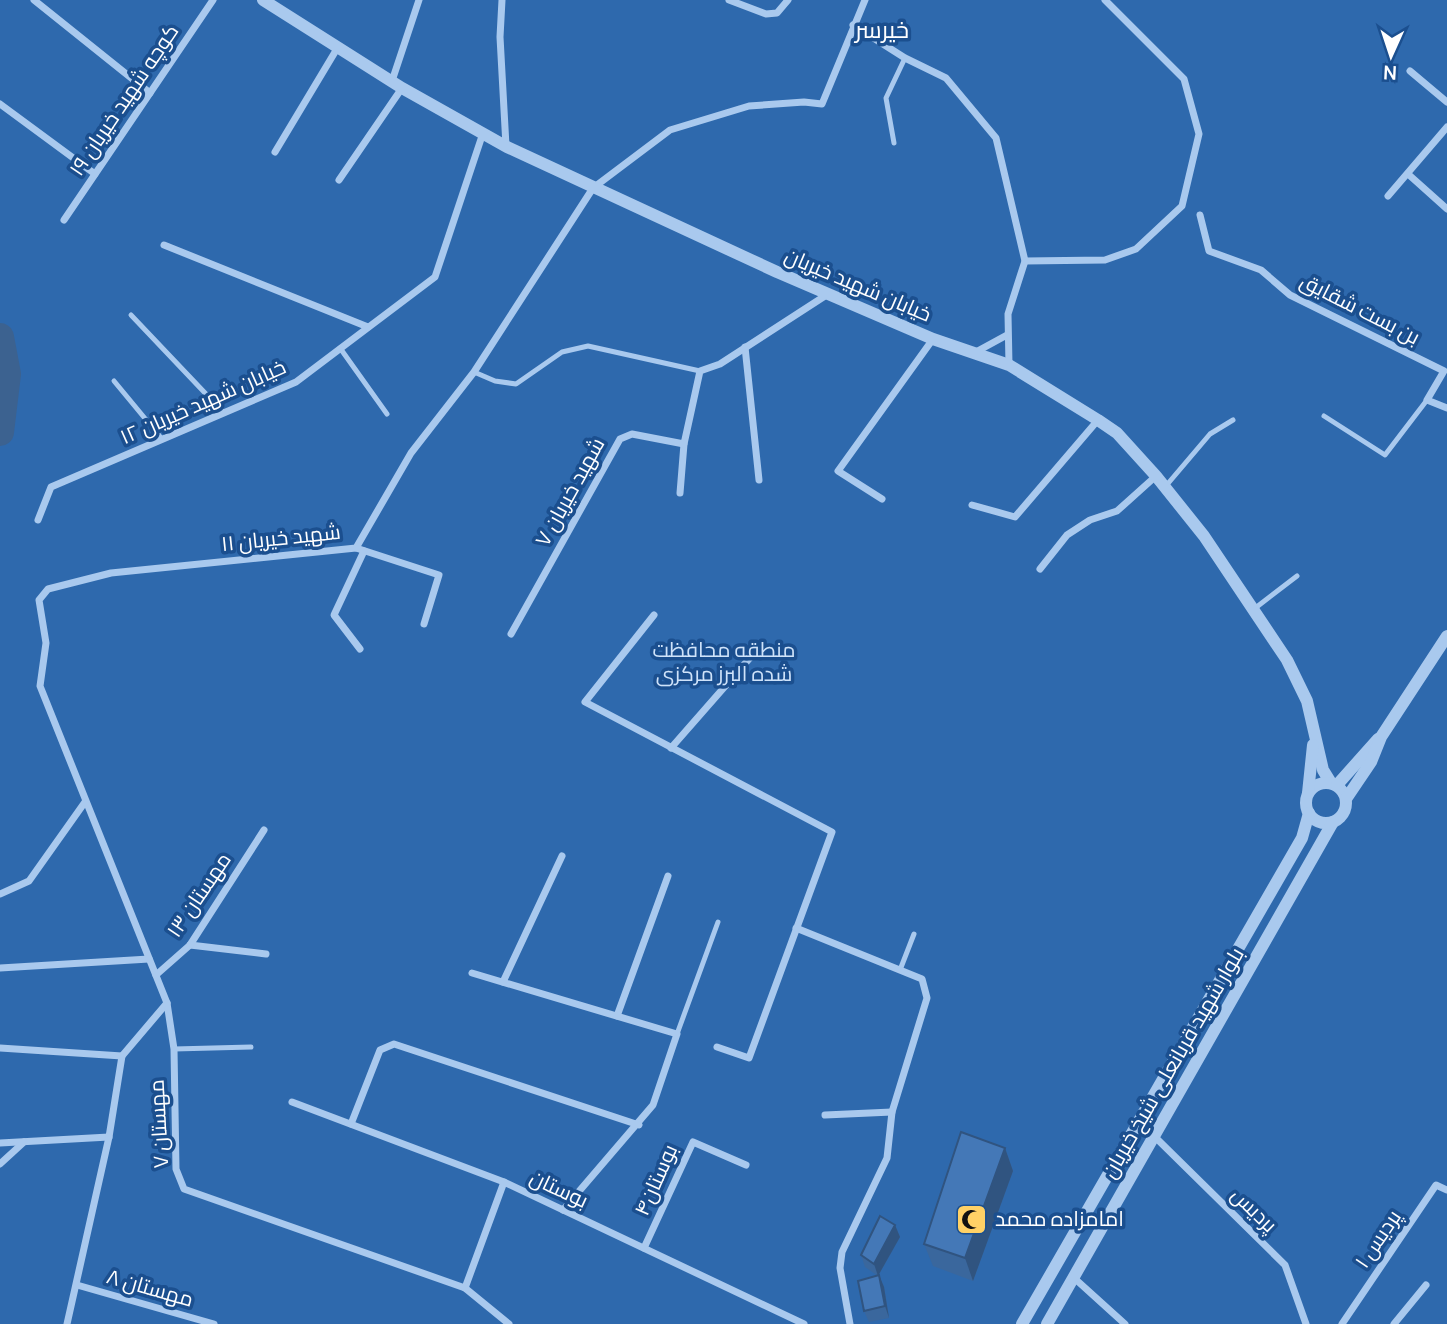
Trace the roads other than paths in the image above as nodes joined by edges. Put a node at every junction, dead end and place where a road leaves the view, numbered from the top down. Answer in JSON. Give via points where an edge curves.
{"nodes":[{"id":1,"x":34,"y":0,"type":"edge"},
{"id":2,"x":213,"y":0,"type":"edge"},
{"id":3,"x":263,"y":0,"type":"edge"},
{"id":4,"x":419,"y":0,"type":"edge"},
{"id":5,"x":502,"y":0,"type":"edge"},
{"id":6,"x":729,"y":0,"type":"edge"},
{"id":7,"x":788,"y":0,"type":"edge"},
{"id":8,"x":865,"y":0,"type":"edge"},
{"id":9,"x":1105,"y":0,"type":"edge"},
{"id":10,"x":853,"y":25,"type":"junction"},
{"id":11,"x":338,"y":47,"type":"junction"},
{"id":12,"x":905,"y":58,"type":"junction"},
{"id":13,"x":1410,"y":71,"type":"dead end"},
{"id":14,"x":397,"y":84,"type":"junction"},
{"id":15,"x":150,"y":93,"type":"junction"},
{"id":16,"x":1447,"y":102,"type":"edge"},
{"id":17,"x":0,"y":104,"type":"edge"},
{"id":18,"x":1447,"y":127,"type":"edge"},
{"id":19,"x":483,"y":133,"type":"junction"},
{"id":20,"x":894,"y":143,"type":"dead end"},
{"id":21,"x":506,"y":147,"type":"junction"},
{"id":22,"x":275,"y":152,"type":"dead end"},
{"id":23,"x":95,"y":174,"type":"junction"},
{"id":24,"x":1408,"y":174,"type":"junction"},
{"id":25,"x":339,"y":180,"type":"dead end"},
{"id":26,"x":593,"y":188,"type":"junction"},
{"id":27,"x":1388,"y":196,"type":"dead end"},
{"id":28,"x":1447,"y":209,"type":"edge"},
{"id":29,"x":1200,"y":215,"type":"dead end"},
{"id":30,"x":64,"y":220,"type":"dead end"},
{"id":31,"x":164,"y":245,"type":"dead end"},
{"id":32,"x":1025,"y":261,"type":"junction"},
{"id":33,"x":829,"y":293,"type":"junction"},
{"id":34,"x":131,"y":315,"type":"dead end"},
{"id":35,"x":368,"y":327,"type":"junction"},
{"id":36,"x":1007,"y":335,"type":"junction"},
{"id":37,"x":933,"y":339,"type":"junction"},
{"id":38,"x":745,"y":347,"type":"junction"},
{"id":39,"x":340,"y":348,"type":"junction"},
{"id":40,"x":974,"y":352,"type":"junction"},
{"id":41,"x":1009,"y":365,"type":"junction"},
{"id":42,"x":700,"y":371,"type":"junction"},
{"id":43,"x":474,"y":372,"type":"junction"},
{"id":44,"x":114,"y":381,"type":"dead end"},
{"id":45,"x":1427,"y":400,"type":"junction"},
{"id":46,"x":1447,"y":408,"type":"edge"},
{"id":47,"x":224,"y":413,"type":"junction"},
{"id":48,"x":387,"y":414,"type":"dead end"},
{"id":49,"x":1324,"y":416,"type":"dead end"},
{"id":50,"x":1098,"y":419,"type":"junction"},
{"id":51,"x":1233,"y":420,"type":"dead end"},
{"id":52,"x":162,"y":439,"type":"junction"},
{"id":53,"x":684,"y":444,"type":"junction"},
{"id":54,"x":1156,"y":476,"type":"junction"},
{"id":55,"x":759,"y":480,"type":"dead end"},
{"id":56,"x":1165,"y":487,"type":"junction"},
{"id":57,"x":680,"y":493,"type":"dead end"},
{"id":58,"x":882,"y":499,"type":"dead end"},
{"id":59,"x":972,"y":505,"type":"dead end"},
{"id":60,"x":38,"y":520,"type":"dead end"},
{"id":61,"x":360,"y":550,"type":"junction"},
{"id":62,"x":1040,"y":569,"type":"dead end"},
{"id":63,"x":1297,"y":576,"type":"dead end"},
{"id":64,"x":1254,"y":609,"type":"junction"},
{"id":65,"x":654,"y":615,"type":"dead end"},
{"id":66,"x":424,"y":624,"type":"dead end"},
{"id":67,"x":511,"y":634,"type":"dead end"},
{"id":68,"x":1447,"y":636,"type":"edge"},
{"id":69,"x":360,"y":649,"type":"dead end"},
{"id":70,"x":756,"y":651,"type":"dead end"},
{"id":71,"x":1314,"y":734,"type":"junction"},
{"id":72,"x":1381,"y":737,"type":"junction"},
{"id":73,"x":671,"y":748,"type":"junction"},
{"id":74,"x":1334,"y":784,"type":"junction"},
{"id":75,"x":1308,"y":793,"type":"junction"},
{"id":76,"x":1346,"y":799,"type":"junction"},
{"id":77,"x":85,"y":802,"type":"junction"},
{"id":78,"x":1308,"y":813,"type":"junction"},
{"id":79,"x":1333,"y":822,"type":"junction"},
{"id":80,"x":264,"y":830,"type":"dead end"},
{"id":81,"x":562,"y":856,"type":"dead end"},
{"id":82,"x":667,"y":876,"type":"dead end"},
{"id":83,"x":0,"y":894,"type":"edge"},
{"id":84,"x":718,"y":922,"type":"dead end"},
{"id":85,"x":796,"y":928,"type":"junction"},
{"id":86,"x":1248,"y":930,"type":"junction"},
{"id":87,"x":914,"y":934,"type":"dead end"},
{"id":88,"x":1265,"y":940,"type":"junction"},
{"id":89,"x":190,"y":945,"type":"junction"},
{"id":90,"x":266,"y":954,"type":"dead end"},
{"id":91,"x":149,"y":959,"type":"junction"},
{"id":92,"x":0,"y":968,"type":"edge"},
{"id":93,"x":900,"y":970,"type":"junction"},
{"id":94,"x":472,"y":973,"type":"dead end"},
{"id":95,"x":156,"y":975,"type":"junction"},
{"id":96,"x":503,"y":982,"type":"junction"},
{"id":97,"x":167,"y":1003,"type":"junction"},
{"id":98,"x":617,"y":1016,"type":"junction"},
{"id":99,"x":677,"y":1034,"type":"junction"},
{"id":100,"x":251,"y":1047,"type":"dead end"},
{"id":101,"x":717,"y":1047,"type":"dead end"},
{"id":102,"x":0,"y":1048,"type":"edge"},
{"id":103,"x":174,"y":1049,"type":"junction"},
{"id":104,"x":122,"y":1056,"type":"junction"},
{"id":105,"x":292,"y":1102,"type":"dead end"},
{"id":106,"x":892,"y":1112,"type":"junction"},
{"id":107,"x":825,"y":1115,"type":"dead end"},
{"id":108,"x":351,"y":1124,"type":"junction"},
{"id":109,"x":639,"y":1125,"type":"junction"},
{"id":110,"x":1154,"y":1136,"type":"junction"},
{"id":111,"x":109,"y":1137,"type":"junction"},
{"id":112,"x":25,"y":1142,"type":"junction"},
{"id":113,"x":0,"y":1143,"type":"edge"},
{"id":114,"x":0,"y":1164,"type":"edge"},
{"id":115,"x":746,"y":1165,"type":"dead end"},
{"id":116,"x":503,"y":1182,"type":"junction"},
{"id":117,"x":1447,"y":1191,"type":"edge"},
{"id":118,"x":563,"y":1210,"type":"junction"},
{"id":119,"x":644,"y":1248,"type":"junction"},
{"id":120,"x":1055,"y":1266,"type":"junction"},
{"id":121,"x":1073,"y":1277,"type":"junction"},
{"id":122,"x":77,"y":1285,"type":"junction"},
{"id":123,"x":1426,"y":1285,"type":"dead end"},
{"id":124,"x":465,"y":1288,"type":"junction"},
{"id":125,"x":500,"y":1317,"type":"junction"},
{"id":126,"x":66,"y":1324,"type":"edge"},
{"id":127,"x":214,"y":1324,"type":"edge"},
{"id":128,"x":493,"y":1324,"type":"edge"},
{"id":129,"x":509,"y":1324,"type":"edge"},
{"id":130,"x":804,"y":1324,"type":"edge"},
{"id":131,"x":850,"y":1324,"type":"edge"},
{"id":132,"x":1022,"y":1324,"type":"edge"},
{"id":133,"x":1046,"y":1324,"type":"edge"},
{"id":134,"x":1125,"y":1324,"type":"edge"},
{"id":135,"x":1306,"y":1324,"type":"edge"},
{"id":136,"x":1342,"y":1324,"type":"edge"},
{"id":137,"x":1394,"y":1324,"type":"edge"}],
"edges":[{"from":1,"to":15,"type":"street"},
{"from":2,"to":15,"type":"street","name":"کوچه شهید خیریان ۱۹"},
{"from":3,"to":11,"type":"street","name":"خیابان شهید خیریان"},
{"from":4,"to":14,"type":"street"},
{"from":5,"to":21,"type":"street"},
{"from":6,"to":7,"type":"street","via":[[766,14],[777,13]]},
{"from":8,"to":10,"type":"street"},
{"from":9,"to":32,"type":"street","via":[[1184,79],[1199,134],[1182,206],[1136,249],[1105,260]]},
{"from":10,"to":12,"type":"street"},
{"from":10,"to":26,"type":"street","via":[[822,104],[749,106],[670,130]]},
{"from":11,"to":14,"type":"street","name":"خیابان شهید خیریان"},
{"from":11,"to":22,"type":"street"},
{"from":12,"to":20,"type":"lane","via":[[886,98]]},
{"from":12,"to":32,"type":"street","via":[[946,78],[996,138]]},
{"from":13,"to":16,"type":"street"},
{"from":14,"to":19,"type":"street","name":"خیابان شهید خیریان"},
{"from":14,"to":25,"type":"street"},
{"from":15,"to":23,"type":"street","name":"کوچه شهید خیریان ۱۹"},
{"from":17,"to":23,"type":"street"},
{"from":18,"to":24,"type":"street"},
{"from":19,"to":21,"type":"street","name":"خیابان شهید خیریان"},
{"from":19,"to":35,"type":"street","name":"خیابان شهید خیریان ۱۲","via":[[435,277]]},
{"from":21,"to":26,"type":"street","name":"خیابان شهید خیریان"},
{"from":23,"to":30,"type":"street","name":"کوچه شهید خیریان ۱۹"},
{"from":24,"to":27,"type":"street"},
{"from":24,"to":28,"type":"street"},
{"from":26,"to":33,"type":"street","name":"خیابان شهید خیریان"},
{"from":26,"to":43,"type":"street","name":"شهید خیریان ۱۱"},
{"from":29,"to":45,"type":"street","name":"بن بست شقایق","via":[[1209,251],[1261,270],[1290,295],[1444,371]]},
{"from":31,"to":35,"type":"street"},
{"from":32,"to":36,"type":"street","via":[[1008,314]]},
{"from":33,"to":37,"type":"street","name":"خیابان شهید خیریان"},
{"from":33,"to":38,"type":"street"},
{"from":34,"to":47,"type":"lane"},
{"from":35,"to":39,"type":"street","name":"خیابان شهید خیریان ۱۲"},
{"from":36,"to":40,"type":"street"},
{"from":36,"to":41,"type":"street"},
{"from":37,"to":40,"type":"street","name":"خیابان شهید خیریان"},
{"from":37,"to":58,"type":"street","via":[[838,471]]},
{"from":38,"to":42,"type":"street"},
{"from":38,"to":55,"type":"street"},
{"from":39,"to":47,"type":"street","name":"خیابان شهید خیریان ۱۲","via":[[296,382]]},
{"from":39,"to":48,"type":"lane"},
{"from":40,"to":41,"type":"street","name":"خیابان شهید خیریان"},
{"from":41,"to":50,"type":"street","name":"خیابان شهید خیریان"},
{"from":42,"to":43,"type":"lane","via":[[588,346],[562,352],[516,384]]},
{"from":42,"to":53,"type":"street"},
{"from":43,"to":61,"type":"street","name":"شهید خیریان ۱۱","via":[[411,453]]},
{"from":44,"to":52,"type":"lane"},
{"from":45,"to":46,"type":"street"},
{"from":45,"to":49,"type":"lane","via":[[1385,454]]},
{"from":47,"to":52,"type":"street","name":"خیابان شهید خیریان ۱۲"},
{"from":50,"to":54,"type":"street","name":"خیابان شهید خیریان"},
{"from":50,"to":59,"type":"street","via":[[1015,517]]},
{"from":51,"to":56,"type":"lane","via":[[1210,434]]},
{"from":52,"to":60,"type":"street","name":"خیابان شهید خیریان ۱۲","via":[[51,487]]},
{"from":53,"to":57,"type":"street"},
{"from":53,"to":67,"type":"street","name":"شهید خیریان ۷","via":[[632,434],[620,439]]},
{"from":54,"to":56,"type":"street","name":"خیابان شهید خیریان"},
{"from":54,"to":62,"type":"street","via":[[1117,510],[1067,535]]},
{"from":56,"to":64,"type":"street","name":"خیابان شهید خیریان"},
{"from":61,"to":66,"type":"street","via":[[439,575]]},
{"from":61,"to":69,"type":"street","via":[[334,615]]},
{"from":61,"to":77,"type":"street","name":"شهید خیریان ۱۱","via":[[111,573],[48,589],[39,600],[46,643],[40,686]]},
{"from":63,"to":64,"type":"lane"},
{"from":64,"to":71,"type":"street","name":"خیابان شهید خیریان","via":[[1307,701]]},
{"from":65,"to":73,"type":"street","via":[[585,702]]},
{"from":68,"to":72,"type":"street"},
{"from":70,"to":73,"type":"street"},
{"from":71,"to":74,"type":"street","name":"خیابان شهید خیریان","via":[[1322,770]]},
{"from":71,"to":75,"type":"street"},
{"from":72,"to":74,"type":"street"},
{"from":72,"to":76,"type":"street"},
{"from":73,"to":85,"type":"street","via":[[832,832]]},
{"from":74,"to":75,"type":"street","via":[[1318,784]]},
{"from":74,"to":76,"type":"street"},
{"from":75,"to":78,"type":"street"},
{"from":76,"to":79,"type":"street","via":[[1343,815]]},
{"from":77,"to":83,"type":"street","via":[[29,881]]},
{"from":77,"to":91,"type":"street","name":"مهستان ۷"},
{"from":78,"to":79,"type":"street","via":[[1316,821]]},
{"from":78,"to":86,"type":"street","via":[[1302,838]]},
{"from":79,"to":88,"type":"street","name":"بلوار شهید قربانعلی شیخ خیریان"},
{"from":80,"to":89,"type":"street","name":"مهستان ۱۳"},
{"from":81,"to":96,"type":"street"},
{"from":82,"to":98,"type":"street"},
{"from":84,"to":99,"type":"lane"},
{"from":85,"to":93,"type":"street"},
{"from":85,"to":101,"type":"street","via":[[748,1058]]},
{"from":86,"to":88,"type":"street"},
{"from":86,"to":120,"type":"street"},
{"from":87,"to":93,"type":"lane"},
{"from":88,"to":110,"type":"street","name":"بلوار شهید قربانعلی شیخ خیریان"},
{"from":89,"to":90,"type":"street"},
{"from":89,"to":95,"type":"street","name":"مهستان ۱۳"},
{"from":91,"to":92,"type":"street"},
{"from":91,"to":95,"type":"street","name":"مهستان ۷"},
{"from":93,"to":106,"type":"street","via":[[922,979],[927,998]]},
{"from":94,"to":96,"type":"street"},
{"from":95,"to":97,"type":"street","name":"مهستان ۷"},
{"from":96,"to":98,"type":"street"},
{"from":97,"to":103,"type":"street","name":"مهستان ۷"},
{"from":97,"to":104,"type":"street"},
{"from":98,"to":99,"type":"street"},
{"from":99,"to":109,"type":"street","via":[[653,1105]]},
{"from":100,"to":103,"type":"lane"},
{"from":102,"to":104,"type":"street"},
{"from":103,"to":124,"type":"street","name":"مهستان ۷","via":[[176,1169],[184,1189]]},
{"from":104,"to":111,"type":"street"},
{"from":105,"to":108,"type":"street","name":"بوستان"},
{"from":106,"to":107,"type":"street"},
{"from":106,"to":131,"type":"street","via":[[887,1158],[842,1252],[839,1268]]},
{"from":108,"to":109,"type":"street","via":[[380,1049],[394,1044]]},
{"from":108,"to":116,"type":"street","name":"بوستان"},
{"from":109,"to":118,"type":"street"},
{"from":110,"to":121,"type":"street","name":"بلوار شهید قربانعلی شیخ خیریان"},
{"from":110,"to":135,"type":"street","name":"پردیس","via":[[1285,1265]]},
{"from":111,"to":112,"type":"street"},
{"from":111,"to":122,"type":"street"},
{"from":112,"to":113,"type":"street"},
{"from":112,"to":114,"type":"street"},
{"from":115,"to":119,"type":"street","name":"بوستان۴","via":[[693,1142]]},
{"from":116,"to":118,"type":"street","name":"بوستان"},
{"from":116,"to":124,"type":"street"},
{"from":117,"to":136,"type":"street","name":"پردیس ۱","via":[[1436,1185]]},
{"from":118,"to":119,"type":"street","name":"بوستان"},
{"from":119,"to":130,"type":"street","name":"بوستان"},
{"from":120,"to":121,"type":"street"},
{"from":120,"to":132,"type":"street"},
{"from":121,"to":133,"type":"street","name":"بلوار شهید قربانعلی شیخ خیریان"},
{"from":121,"to":134,"type":"street"},
{"from":122,"to":126,"type":"street"},
{"from":122,"to":127,"type":"street","name":"مهستان ۸"},
{"from":123,"to":137,"type":"street"},
{"from":124,"to":125,"type":"street","name":"مهستان ۷"},
{"from":125,"to":128,"type":"street"},
{"from":125,"to":129,"type":"street","name":"مهستان ۷"}]}
